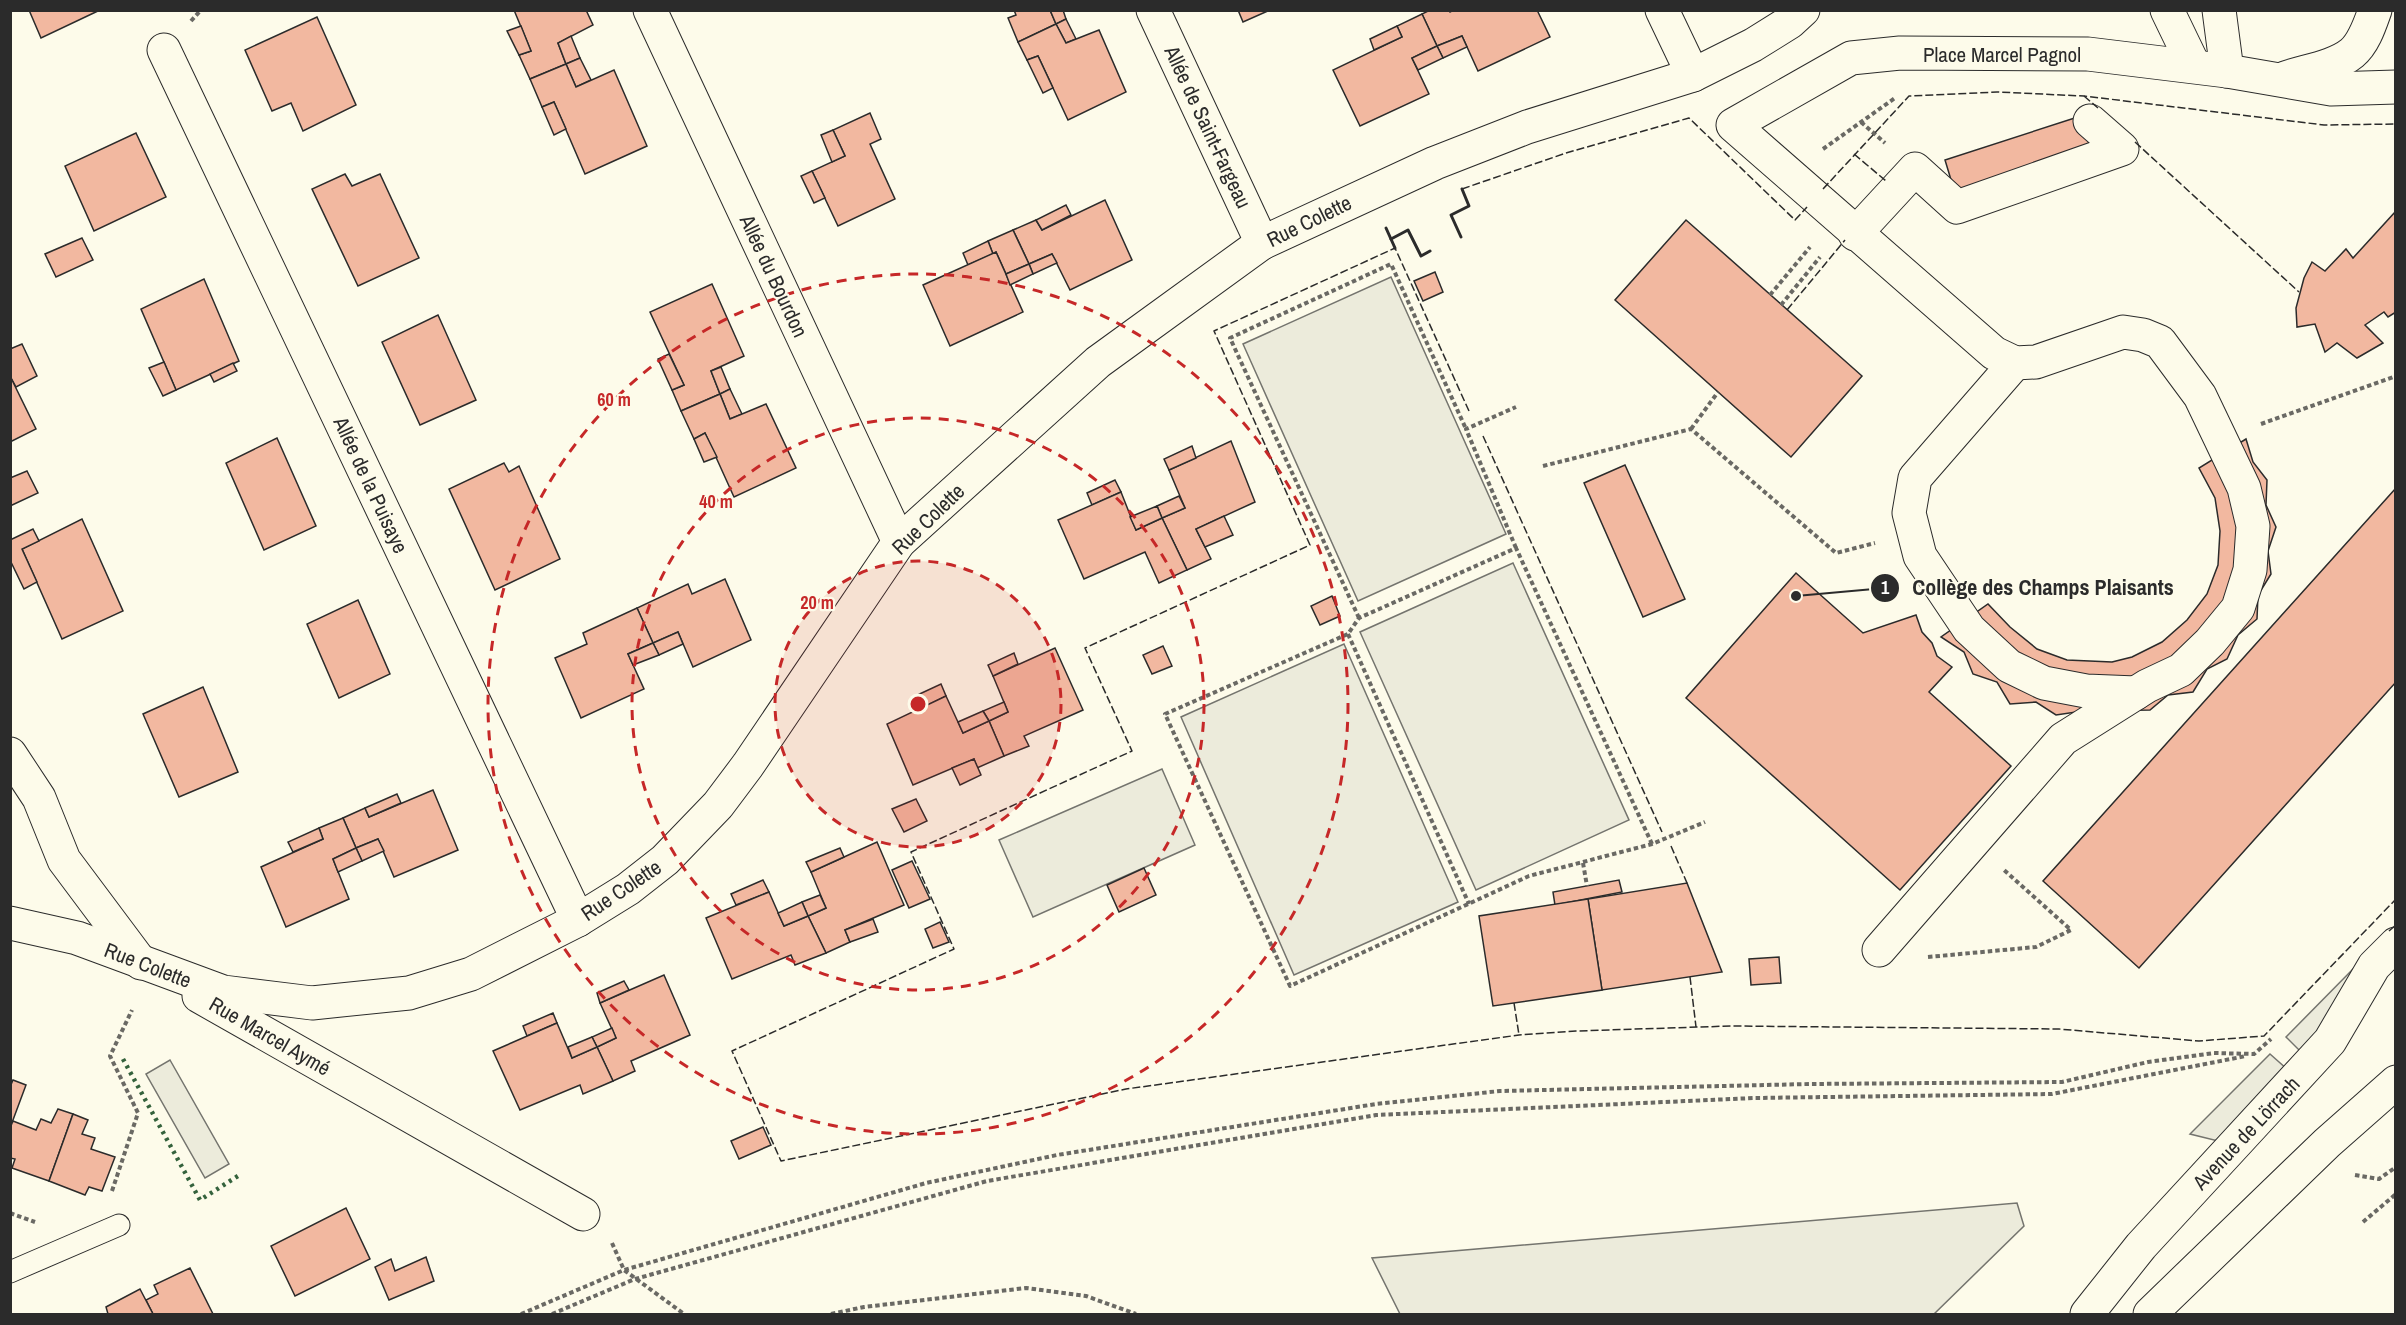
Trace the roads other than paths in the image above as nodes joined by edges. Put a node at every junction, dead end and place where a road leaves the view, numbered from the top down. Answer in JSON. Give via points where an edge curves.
{"nodes":[{"id":1,"x":650,"y":10,"type":"edge"},
{"id":2,"x":1154,"y":10,"type":"edge"},
{"id":3,"x":1662,"y":10,"type":"edge"},
{"id":4,"x":1803,"y":10,"type":"edge"},
{"id":5,"x":2167,"y":10,"type":"edge"},
{"id":6,"x":2219,"y":10,"type":"edge"},
{"id":7,"x":2375,"y":10,"type":"edge"},
{"id":8,"x":164,"y":50,"type":"dead end"},
{"id":9,"x":2194,"y":66,"type":"junction"},
{"id":10,"x":2227,"y":71,"type":"junction"},
{"id":11,"x":1693,"y":75,"type":"junction"},
{"id":12,"x":2280,"y":79,"type":"junction"},
{"id":13,"x":2396,"y":87,"type":"edge"},
{"id":14,"x":2090,"y":121,"type":"dead end"},
{"id":15,"x":1856,"y":234,"type":"junction"},
{"id":16,"x":1262,"y":243,"type":"junction"},
{"id":17,"x":2015,"y":363,"type":"junction"},
{"id":18,"x":899,"y":542,"type":"junction"},
{"id":19,"x":2136,"y":693,"type":"junction"},
{"id":20,"x":10,"y":754,"type":"edge"},
{"id":21,"x":578,"y":920,"type":"junction"},
{"id":22,"x":10,"y":923,"type":"edge"},
{"id":23,"x":2396,"y":944,"type":"edge"},
{"id":24,"x":1879,"y":950,"type":"dead end"},
{"id":25,"x":141,"y":963,"type":"junction"},
{"id":26,"x":2396,"y":1082,"type":"edge"},
{"id":27,"x":583,"y":1215,"type":"road end"},
{"id":28,"x":119,"y":1225,"type":"road end"},
{"id":29,"x":10,"y":1272,"type":"edge"},
{"id":30,"x":2087,"y":1314,"type":"edge"},
{"id":31,"x":2150,"y":1314,"type":"edge"}],
"edges":[{"from":1,"to":18,"type":"street","name":"Allée du Bourdon"},
{"from":2,"to":16,"type":"street","name":"Allée de Saint-Fargeau"},
{"from":3,"to":11,"type":"street"},
{"from":4,"to":11,"type":"street","name":"Rue Colette","via":[[1753,45]]},
{"from":5,"to":9,"type":"street"},
{"from":6,"to":10,"type":"street"},
{"from":7,"to":12,"type":"street","via":[[2353,52],[2338,61]]},
{"from":8,"to":21,"type":"street","name":"Allée de la Puisaye"},
{"from":9,"to":10,"type":"street","name":"Place Marcel Pagnol"},
{"from":9,"to":15,"type":"street","name":"Place Marcel Pagnol","via":[[2076,54],[1900,53],[1851,58],[1733,125]]},
{"from":10,"to":12,"type":"street","name":"Place Marcel Pagnol"},
{"from":11,"to":16,"type":"street","name":"Rue Colette","via":[[1527,127],[1435,163]]},
{"from":12,"to":13,"type":"street","name":"Place Marcel Pagnol","via":[[2331,89]]},
{"from":14,"to":15,"type":"street","via":[[2122,150],[1957,207],[1915,169]]},
{"from":15,"to":17,"type":"street","via":[[1994,353]]},
{"from":16,"to":18,"type":"street","name":"Rue Colette","via":[[1098,362]]},
{"from":17,"to":19,"type":"street","via":[[1914,478],[1909,513],[1920,556],[1969,629],[2008,666],[2044,683],[2086,692]]},
{"from":17,"to":19,"type":"street","via":[[2036,362],[2123,332],[2160,342],[2200,396],[2244,488],[2253,526],[2250,570],[2238,608],[2211,642],[2181,670]]},
{"from":18,"to":21,"type":"street","name":"Rue Colette","via":[[718,805],[665,860]]},
{"from":19,"to":24,"type":"street","via":[[2063,739]]},
{"from":20,"to":25,"type":"street","name":"Rue Marcel Aymé","via":[[39,798],[64,860]]},
{"from":21,"to":25,"type":"street","name":"Rue Colette","via":[[471,974],[420,990],[312,1003],[223,993]]},
{"from":22,"to":25,"type":"street","name":"Rue Colette","via":[[77,938]]},
{"from":23,"to":30,"type":"street","name":"Avenue de Lörrach","via":[[2374,966],[2330,1041],[2141,1246]]},
{"from":25,"to":27,"type":"street","name":"Rue Marcel Aymé"},
{"from":26,"to":31,"type":"street"},
{"from":28,"to":29,"type":"lane"}]}
